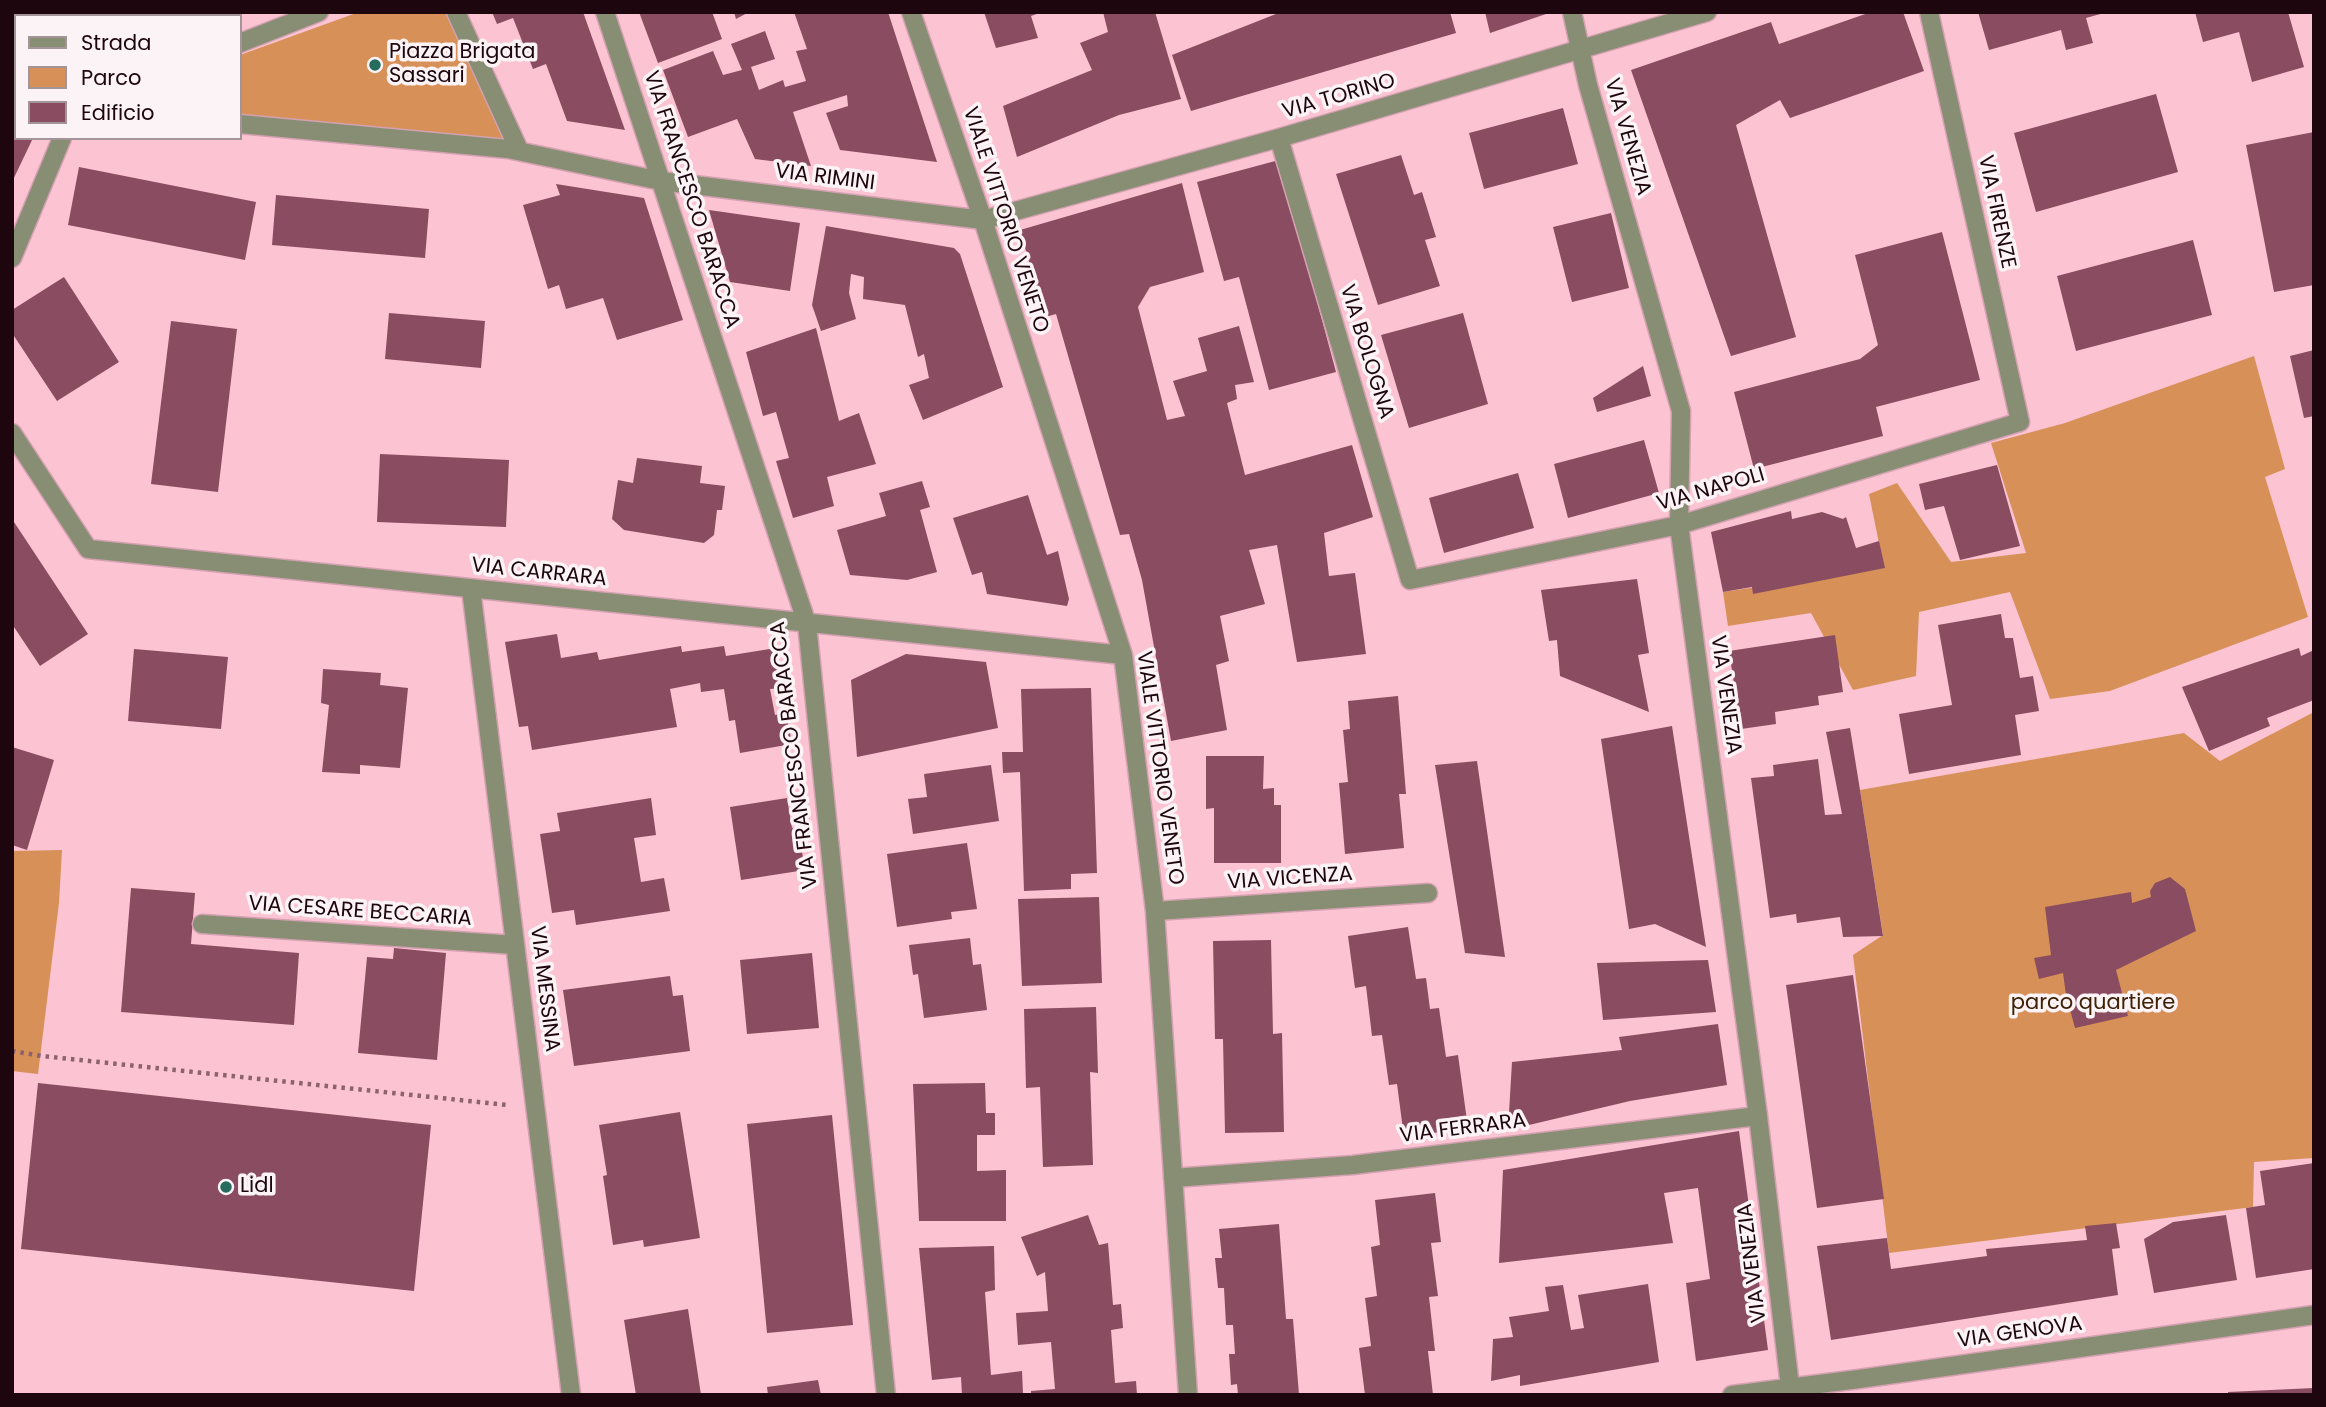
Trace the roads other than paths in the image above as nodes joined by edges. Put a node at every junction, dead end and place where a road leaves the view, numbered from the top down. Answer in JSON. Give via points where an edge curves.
{"nodes":[{"id":1,"x":319,"y":12,"type":"edge"},
{"id":2,"x":456,"y":12,"type":"edge"},
{"id":3,"x":605,"y":12,"type":"edge"},
{"id":4,"x":911,"y":12,"type":"edge"},
{"id":5,"x":1572,"y":12,"type":"edge"},
{"id":6,"x":1707,"y":12,"type":"edge"},
{"id":7,"x":1929,"y":12,"type":"edge"},
{"id":8,"x":242,"y":42,"type":"edge"},
{"id":9,"x":1581,"y":50,"type":"junction"},
{"id":10,"x":242,"y":124,"type":"edge"},
{"id":11,"x":1279,"y":138,"type":"junction"},
{"id":12,"x":61,"y":140,"type":"edge"},
{"id":13,"x":519,"y":150,"type":"junction"},
{"id":14,"x":661,"y":181,"type":"junction"},
{"id":15,"x":983,"y":220,"type":"junction"},
{"id":16,"x":12,"y":258,"type":"edge"},
{"id":17,"x":2020,"y":422,"type":"joint"},
{"id":18,"x":12,"y":433,"type":"edge"},
{"id":19,"x":1679,"y":525,"type":"junction"},
{"id":20,"x":1410,"y":580,"type":"joint"},
{"id":21,"x":471,"y":589,"type":"junction"},
{"id":22,"x":807,"y":624,"type":"junction"},
{"id":23,"x":1123,"y":655,"type":"junction"},
{"id":24,"x":1428,"y":893,"type":"dead end"},
{"id":25,"x":1155,"y":911,"type":"junction"},
{"id":26,"x":202,"y":924,"type":"dead end"},
{"id":27,"x":515,"y":945,"type":"junction"},
{"id":28,"x":1758,"y":1116,"type":"junction"},
{"id":29,"x":1173,"y":1178,"type":"junction"},
{"id":30,"x":2314,"y":1315,"type":"edge"},
{"id":31,"x":1791,"y":1392,"type":"edge"},
{"id":32,"x":571,"y":1395,"type":"edge"},
{"id":33,"x":886,"y":1395,"type":"edge"},
{"id":34,"x":1188,"y":1395,"type":"edge"},
{"id":35,"x":1732,"y":1395,"type":"edge"}],
"edges":[{"from":1,"to":8,"type":"street"},
{"from":2,"to":13,"type":"street"},
{"from":3,"to":14,"type":"street","name":"VIA FRANCESCO BARACCA"},
{"from":4,"to":15,"type":"street","name":"VIALE VITTORIO VENETO"},
{"from":5,"to":9,"type":"street","name":"VIA VENEZIA"},
{"from":6,"to":9,"type":"street","name":"VIA TORINO"},
{"from":7,"to":17,"type":"street","name":"VIA FIRENZE"},
{"from":9,"to":11,"type":"street","name":"VIA TORINO"},
{"from":9,"to":19,"type":"street","name":"VIA VENEZIA","via":[[1681,411]]},
{"from":10,"to":13,"type":"street"},
{"from":11,"to":15,"type":"street","name":"VIA TORINO"},
{"from":11,"to":20,"type":"street","name":"VIA BOLOGNA"},
{"from":12,"to":16,"type":"street"},
{"from":13,"to":14,"type":"street","name":"VIA RIMINI"},
{"from":14,"to":15,"type":"street","name":"VIA RIMINI"},
{"from":14,"to":22,"type":"street","name":"VIA FRANCESCO BARACCA"},
{"from":15,"to":23,"type":"street","name":"VIALE VITTORIO VENETO"},
{"from":17,"to":19,"type":"street","name":"VIA NAPOLI"},
{"from":18,"to":21,"type":"street","name":"VIA CARRARA","via":[[88,549]]},
{"from":19,"to":20,"type":"street","name":"VIA NAPOLI"},
{"from":19,"to":28,"type":"street","name":"VIA VENEZIA"},
{"from":21,"to":22,"type":"street","name":"VIA CARRARA"},
{"from":21,"to":27,"type":"street","name":"VIA MESSINA"},
{"from":22,"to":23,"type":"street","name":"VIA CARRARA"},
{"from":22,"to":33,"type":"street","name":"VIA FRANCESCO BARACCA"},
{"from":23,"to":25,"type":"street","name":"VIALE VITTORIO VENETO"},
{"from":24,"to":25,"type":"street","name":"VIA VICENZA"},
{"from":25,"to":29,"type":"street","name":"VIALE VITTORIO VENETO"},
{"from":26,"to":27,"type":"street","name":"VIA CESARE BECCARIA"},
{"from":27,"to":32,"type":"street","name":"VIA MESSINA"},
{"from":28,"to":29,"type":"street","name":"VIA FERRARA","via":[[1353,1165]]},
{"from":28,"to":31,"type":"street","name":"VIA VENEZIA"},
{"from":29,"to":34,"type":"street","name":"VIALE VITTORIO VENETO"},
{"from":30,"to":31,"type":"street","name":"VIA GENOVA"},
{"from":31,"to":35,"type":"street","name":"VIA GENOVA"}]}
